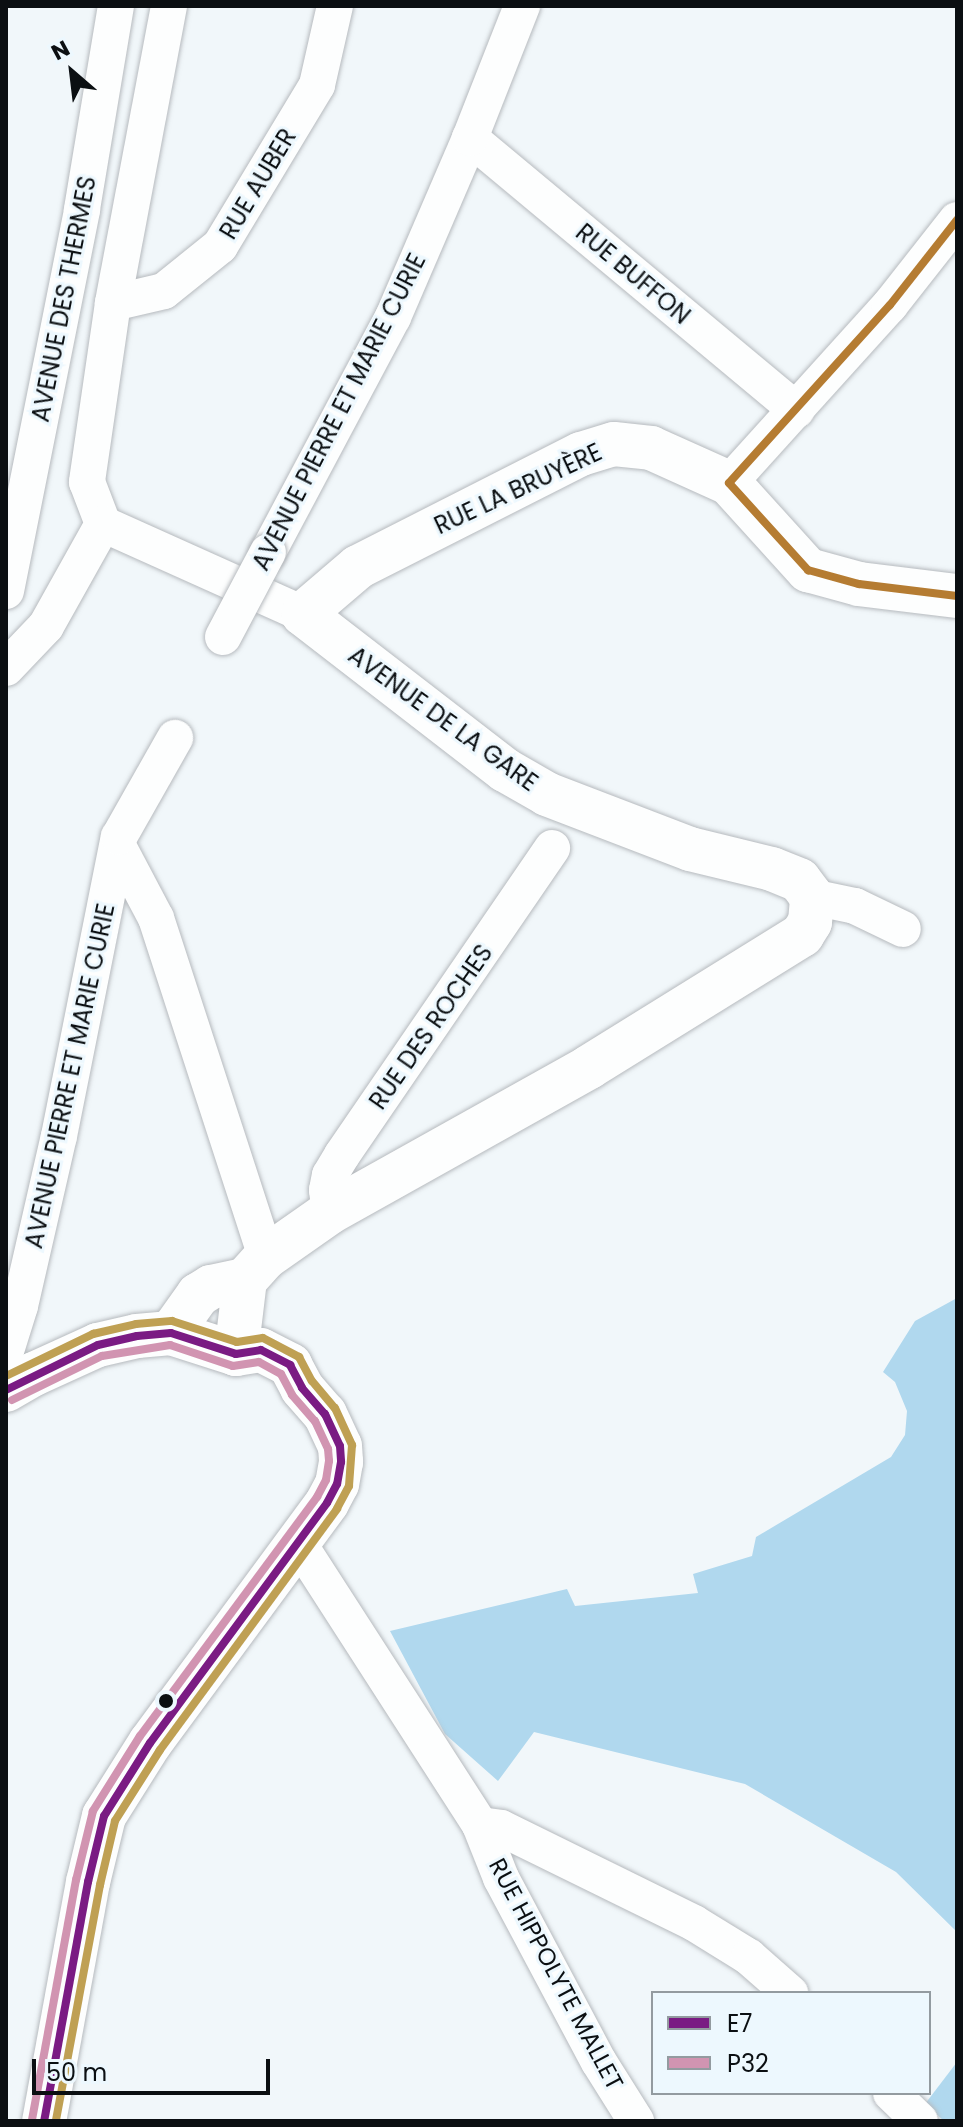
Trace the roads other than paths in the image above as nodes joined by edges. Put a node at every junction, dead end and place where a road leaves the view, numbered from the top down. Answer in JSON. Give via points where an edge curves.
{"nodes":[{"id":1,"x":116,"y":6,"type":"edge"},
{"id":2,"x":169,"y":6,"type":"edge"},
{"id":3,"x":335,"y":6,"type":"edge"},
{"id":4,"x":522,"y":6,"type":"edge"},
{"id":5,"x":470,"y":138,"type":"junction"},
{"id":6,"x":957,"y":220,"type":"edge"},
{"id":7,"x":113,"y":303,"type":"junction"},
{"id":8,"x":796,"y":410,"type":"junction"},
{"id":9,"x":729,"y":483,"type":"junction"},
{"id":10,"x":103,"y":524,"type":"junction"},
{"id":11,"x":6,"y":591,"type":"edge"},
{"id":12,"x":957,"y":596,"type":"edge"},
{"id":13,"x":303,"y":614,"type":"junction"},
{"id":14,"x":223,"y":637,"type":"dead end"},
{"id":15,"x":6,"y":668,"type":"edge"},
{"id":16,"x":175,"y":738,"type":"dead end"},
{"id":17,"x":118,"y":846,"type":"junction"},
{"id":18,"x":552,"y":848,"type":"dead end"},
{"id":19,"x":812,"y":897,"type":"junction"},
{"id":20,"x":903,"y":929,"type":"dead end"},
{"id":21,"x":330,"y":1212,"type":"junction"},
{"id":22,"x":256,"y":1269,"type":"junction"},
{"id":23,"x":171,"y":1333,"type":"junction"},
{"id":24,"x":6,"y":1351,"type":"edge"},
{"id":25,"x":236,"y":1354,"type":"junction"},
{"id":26,"x":6,"y":1390,"type":"edge"},
{"id":27,"x":299,"y":1544,"type":"junction"},
{"id":28,"x":480,"y":1825,"type":"junction"},
{"id":29,"x":788,"y":1991,"type":"edge"},
{"id":30,"x":893,"y":2095,"type":"edge"},
{"id":31,"x":44,"y":2121,"type":"edge"},
{"id":32,"x":636,"y":2121,"type":"edge"},
{"id":33,"x":920,"y":2121,"type":"edge"}],
"edges":[{"from":1,"to":11,"type":"street","name":"AVENUE DES THERMES"},
{"from":2,"to":7,"type":"street"},
{"from":3,"to":7,"type":"street","name":"RUE AUBER","via":[[317,85],[220,246],[164,291]]},
{"from":4,"to":5,"type":"street","name":"AVENUE PIERRE ET MARIE CURIE"},
{"from":5,"to":8,"type":"street","name":"RUE BUFFON"},
{"from":5,"to":14,"type":"street","name":"AVENUE PIERRE ET MARIE CURIE","bridge":true,"via":[[393,317]]},
{"from":6,"to":8,"type":"street"},
{"from":7,"to":10,"type":"street","via":[[87,482]]},
{"from":8,"to":9,"type":"street"},
{"from":9,"to":12,"type":"main road","name":"RUE LA BRUYÈRE","via":[[808,570],[859,584]]},
{"from":9,"to":13,"type":"main road","name":"RUE LA BRUYÈRE","via":[[651,448],[614,444],[581,454],[358,567]]},
{"from":10,"to":13,"type":"street","name":"AVENUE DE LA GARE"},
{"from":10,"to":15,"type":"street","via":[[46,626]]},
{"from":13,"to":19,"type":"main road","name":"AVENUE DE LA GARE","via":[[505,770],[547,794],[690,849],[772,869],[799,880]]},
{"from":16,"to":17,"type":"street","name":"AVENUE PIERRE ET MARIE CURIE"},
{"from":17,"to":22,"type":"street","name":"AVENUE PIERRE ET MARIE CURIE","via":[[156,918]]},
{"from":17,"to":24,"type":"street","name":"AVENUE PIERRE ET MARIE CURIE","via":[[59,1136]]},
{"from":18,"to":21,"type":"street","name":"RUE DES ROCHES","via":[[342,1155],[330,1175]]},
{"from":19,"to":20,"type":"street","via":[[855,906]]},
{"from":19,"to":21,"type":"main road","via":[[810,922],[802,935],[589,1067]]},
{"from":21,"to":22,"type":"main road"},
{"from":22,"to":23,"type":"main road","via":[[198,1295]]},
{"from":22,"to":25,"type":"main road"},
{"from":23,"to":25,"type":"main road"},
{"from":23,"to":26,"type":"main road","via":[[98,1345]]},
{"from":25,"to":27,"type":"main road","via":[[261,1350],[290,1365],[334,1430],[341,1462],[337,1484]]},
{"from":27,"to":28,"type":"street","name":"RUE HIPPOLYTE MALLET"},
{"from":27,"to":31,"type":"main road","via":[[142,1755],[104,1816]]},
{"from":28,"to":29,"type":"street","via":[[501,1828],[694,1923],[749,1957]]},
{"from":28,"to":32,"type":"street","name":"RUE HIPPOLYTE MALLET","via":[[501,1878]]},
{"from":30,"to":33,"type":"street"}]}
